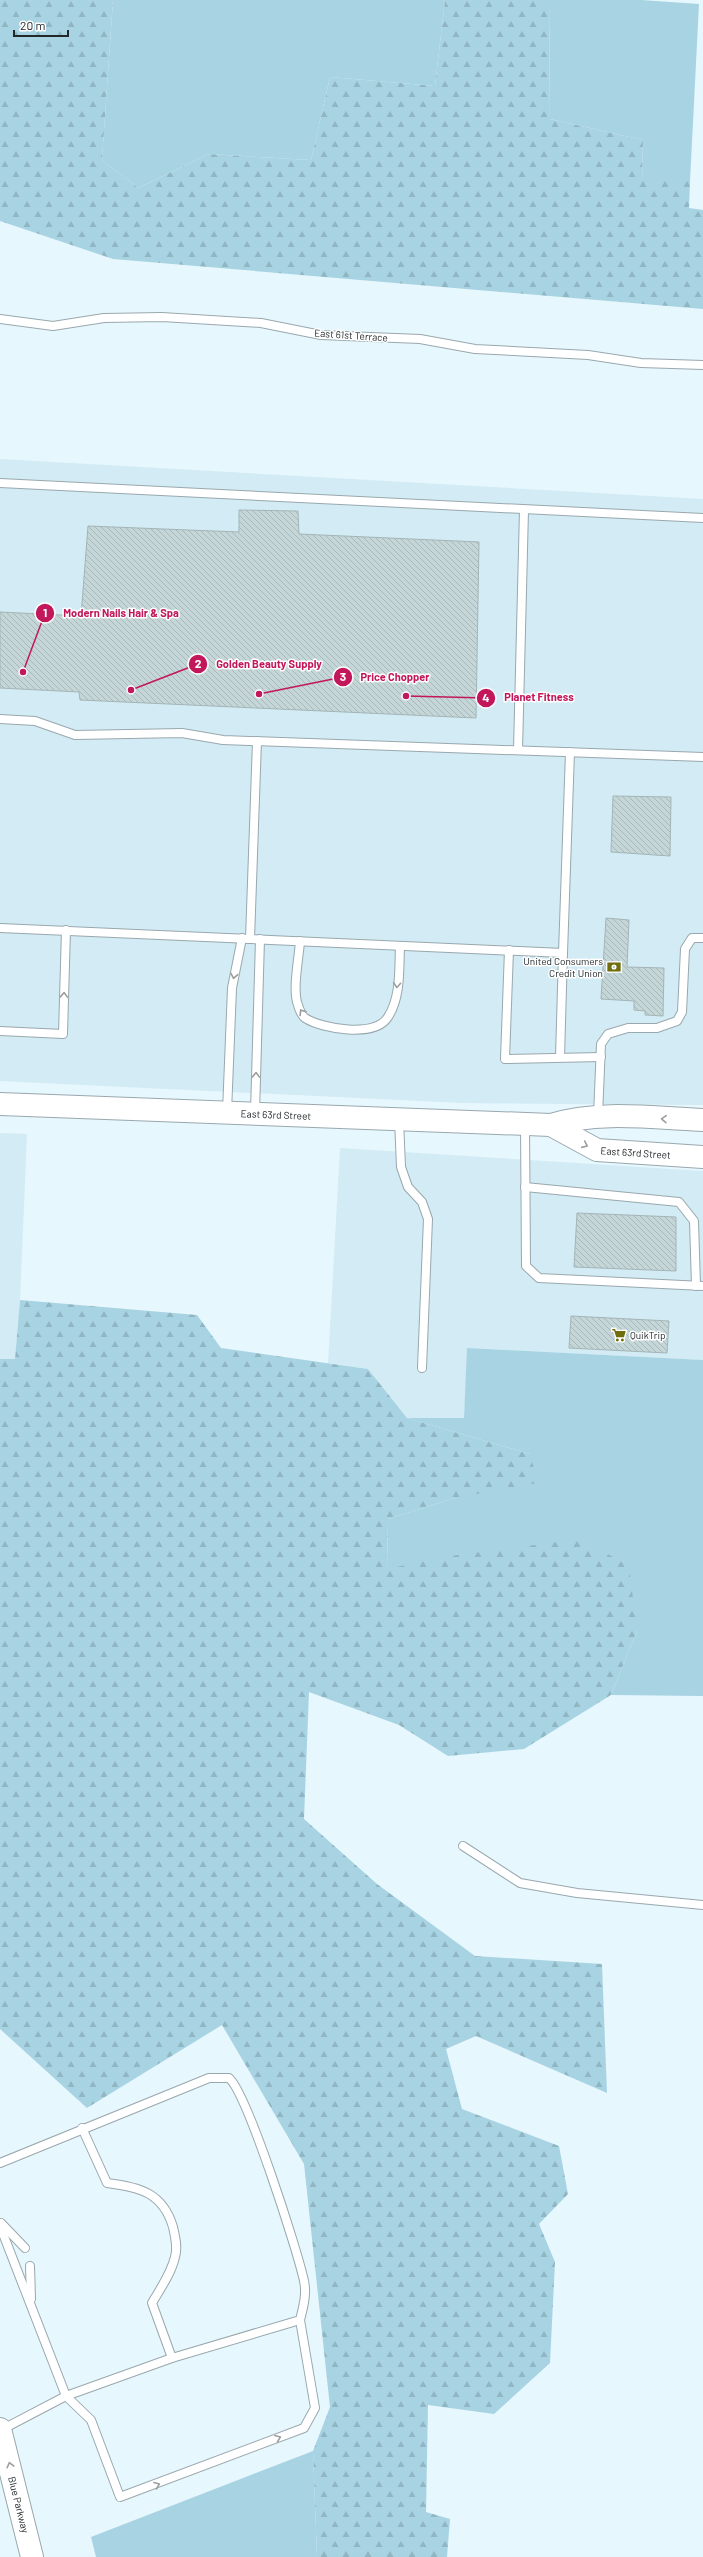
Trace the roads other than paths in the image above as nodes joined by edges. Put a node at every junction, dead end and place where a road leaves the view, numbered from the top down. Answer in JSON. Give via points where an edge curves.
{"nodes":[{"id":1,"x":0,"y":318,"type":"edge"},
{"id":2,"x":703,"y":365,"type":"edge"},
{"id":3,"x":0,"y":482,"type":"edge"},
{"id":4,"x":524,"y":510,"type":"junction"},
{"id":5,"x":703,"y":518,"type":"edge"},
{"id":6,"x":0,"y":720,"type":"edge"},
{"id":7,"x":257,"y":741,"type":"junction"},
{"id":8,"x":518,"y":750,"type":"junction"},
{"id":9,"x":570,"y":752,"type":"junction"},
{"id":10,"x":703,"y":757,"type":"edge"},
{"id":11,"x":0,"y":928,"type":"edge"},
{"id":12,"x":66,"y":930,"type":"junction"},
{"id":13,"x":246,"y":938,"type":"junction"},
{"id":14,"x":703,"y":938,"type":"edge"},
{"id":15,"x":260,"y":939,"type":"junction"},
{"id":16,"x":300,"y":941,"type":"junction"},
{"id":17,"x":400,"y":946,"type":"junction"},
{"id":18,"x":509,"y":950,"type":"junction"},
{"id":19,"x":563,"y":953,"type":"junction"},
{"id":20,"x":0,"y":1031,"type":"edge"},
{"id":21,"x":560,"y":1057,"type":"junction"},
{"id":22,"x":601,"y":1057,"type":"junction"},
{"id":23,"x":0,"y":1104,"type":"edge"},
{"id":24,"x":227,"y":1113,"type":"junction"},
{"id":25,"x":255,"y":1114,"type":"junction"},
{"id":26,"x":598,"y":1117,"type":"junction"},
{"id":27,"x":399,"y":1120,"type":"junction"},
{"id":28,"x":703,"y":1120,"type":"edge"},
{"id":29,"x":525,"y":1124,"type":"junction"},
{"id":30,"x":551,"y":1125,"type":"junction"},
{"id":31,"x":703,"y":1157,"type":"edge"},
{"id":32,"x":525,"y":1187,"type":"junction"},
{"id":33,"x":699,"y":1286,"type":"edge"},
{"id":34,"x":422,"y":1368,"type":"dead end"},
{"id":35,"x":463,"y":1846,"type":"dead end"},
{"id":36,"x":703,"y":1905,"type":"edge"},
{"id":37,"x":82,"y":2128,"type":"junction"},
{"id":38,"x":0,"y":2163,"type":"edge"},
{"id":39,"x":0,"y":2222,"type":"edge"},
{"id":40,"x":0,"y":2226,"type":"edge"},
{"id":41,"x":25,"y":2248,"type":"dead end"},
{"id":42,"x":30,"y":2266,"type":"dead end"},
{"id":43,"x":31,"y":2306,"type":"junction"},
{"id":44,"x":300,"y":2320,"type":"junction"},
{"id":45,"x":172,"y":2358,"type":"junction"},
{"id":46,"x":66,"y":2396,"type":"junction"},
{"id":47,"x":0,"y":2430,"type":"edge"},
{"id":48,"x":32,"y":2557,"type":"edge"}],
"edges":[{"from":1,"to":2,"type":"lane","name":"East 61st Terrace","via":[[53,326],[104,318],[162,317],[261,323],[321,335],[420,339],[475,349]]},
{"from":3,"to":4,"type":"lane"},
{"from":4,"to":5,"type":"lane"},
{"from":4,"to":8,"type":"lane"},
{"from":6,"to":7,"type":"lane","via":[[35,721],[75,735],[182,733],[223,740]]},
{"from":7,"to":8,"type":"lane"},
{"from":7,"to":13,"type":"lane"},
{"from":8,"to":9,"type":"lane"},
{"from":9,"to":10,"type":"lane"},
{"from":9,"to":19,"type":"lane"},
{"from":11,"to":12,"type":"lane"},
{"from":12,"to":13,"type":"lane"},
{"from":20,"to":12,"type":"lane","one_way":true,"via":[[63,1034]]},
{"from":13,"to":15,"type":"lane"},
{"from":13,"to":24,"type":"lane","one_way":true,"via":[[232,988]]},
{"from":14,"to":22,"type":"lane","via":[[692,938],[685,949],[682,1012],[677,1021],[657,1028],[628,1028],[608,1034],[601,1044]]},
{"from":15,"to":16,"type":"lane"},
{"from":25,"to":15,"type":"lane","one_way":true},
{"from":16,"to":17,"type":"lane"},
{"from":17,"to":16,"type":"lane","one_way":true,"via":[[397,995],[388,1018],[373,1028],[358,1029],[324,1027],[304,1017],[297,1004],[296,993]]},
{"from":17,"to":18,"type":"lane"},
{"from":18,"to":19,"type":"lane"},
{"from":18,"to":21,"type":"lane","via":[[505,1058]]},
{"from":19,"to":21,"type":"lane"},
{"from":21,"to":22,"type":"lane"},
{"from":22,"to":26,"type":"lane"},
{"from":23,"to":24,"type":"main road","name":"East 63rd Street"},
{"from":24,"to":25,"type":"main road","name":"East 63rd Street"},
{"from":25,"to":27,"type":"main road","name":"East 63rd Street"},
{"from":28,"to":26,"type":"main road","name":"East 63rd Street","one_way":true},
{"from":26,"to":30,"type":"main road","name":"East 63rd Street","via":[[570,1119]]},
{"from":27,"to":29,"type":"main road","name":"East 63rd Street"},
{"from":27,"to":34,"type":"lane","via":[[402,1167],[408,1187],[422,1202],[428,1220]]},
{"from":29,"to":30,"type":"main road","name":"East 63rd Street"},
{"from":29,"to":32,"type":"lane"},
{"from":30,"to":31,"type":"main road","name":"East 63rd Street","one_way":true,"via":[[597,1150]]},
{"from":32,"to":33,"type":"lane","via":[[679,1202],[694,1221]]},
{"from":32,"to":33,"type":"lane","via":[[526,1266],[538,1278]]},
{"from":35,"to":36,"type":"lane","via":[[520,1883],[576,1893]]},
{"from":37,"to":38,"type":"lane"},
{"from":37,"to":44,"type":"lane","via":[[209,2078],[224,2077],[235,2083],[259,2141],[296,2252],[305,2289]]},
{"from":37,"to":45,"type":"lane","via":[[107,2183],[143,2190],[160,2201],[170,2218],[176,2238],[176,2256],[152,2304]]},
{"from":39,"to":41,"type":"lane"},
{"from":40,"to":43,"type":"lane"},
{"from":42,"to":43,"type":"lane"},
{"from":43,"to":46,"type":"lane"},
{"from":44,"to":45,"type":"lane"},
{"from":46,"to":44,"type":"lane","one_way":true,"via":[[91,2420],[120,2497],[304,2428],[315,2408]]},
{"from":45,"to":46,"type":"lane"},
{"from":46,"to":47,"type":"lane"},
{"from":48,"to":47,"type":"main road","name":"Blue Parkway","one_way":true}]}
